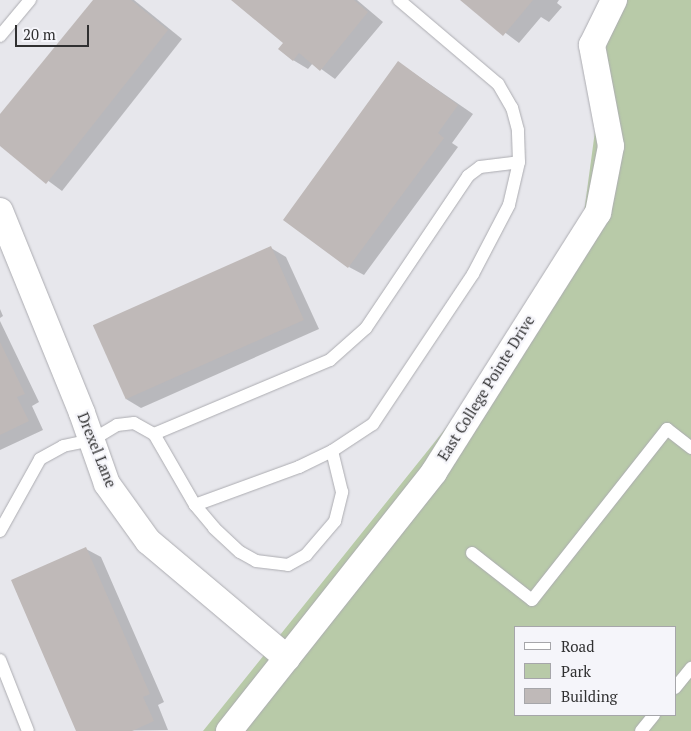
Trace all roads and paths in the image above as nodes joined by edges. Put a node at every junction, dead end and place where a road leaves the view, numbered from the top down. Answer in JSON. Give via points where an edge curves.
{"nodes":[{"id":1,"x":30,"y":0,"type":"edge"},
{"id":2,"x":399,"y":0,"type":"edge"},
{"id":3,"x":614,"y":0,"type":"edge"},
{"id":4,"x":0,"y":36,"type":"edge"},
{"id":5,"x":519,"y":162,"type":"junction"},
{"id":6,"x":0,"y":211,"type":"edge"},
{"id":7,"x":154,"y":434,"type":"junction"},
{"id":8,"x":92,"y":440,"type":"junction"},
{"id":9,"x":691,"y":448,"type":"edge"},
{"id":10,"x":332,"y":451,"type":"junction"},
{"id":11,"x":195,"y":505,"type":"junction"},
{"id":12,"x":0,"y":531,"type":"edge"},
{"id":13,"x":472,"y":553,"type":"dead end"},
{"id":14,"x":287,"y":658,"type":"junction"},
{"id":15,"x":0,"y":660,"type":"edge"},
{"id":16,"x":691,"y":668,"type":"edge"},
{"id":17,"x":676,"y":687,"type":"edge"},
{"id":18,"x":653,"y":716,"type":"edge"},
{"id":19,"x":28,"y":731,"type":"edge"},
{"id":20,"x":229,"y":731,"type":"edge"},
{"id":21,"x":641,"y":731,"type":"edge"}],
"edges":[{"from":1,"to":4,"type":"lane"},
{"from":2,"to":5,"type":"lane","via":[[498,84],[512,108],[518,130]]},
{"from":3,"to":14,"type":"street","name":"East College Pointe Drive","via":[[592,45],[611,146],[598,213],[434,472]]},
{"from":5,"to":7,"type":"lane","via":[[480,167],[468,176],[366,328],[330,360]]},
{"from":5,"to":10,"type":"lane","via":[[500,222],[473,274],[420,356],[373,424]]},
{"from":6,"to":8,"type":"street","name":"Drexel Lane"},
{"from":7,"to":8,"type":"lane","via":[[134,423],[117,425]]},
{"from":7,"to":11,"type":"lane"},
{"from":8,"to":12,"type":"lane","via":[[63,446],[40,459]]},
{"from":8,"to":14,"type":"street","name":"Drexel Lane","via":[[107,484],[148,541]]},
{"from":9,"to":13,"type":"lane","via":[[667,429],[532,600]]},
{"from":10,"to":11,"type":"lane","via":[[270,479]]},
{"from":10,"to":11,"type":"lane","via":[[342,492],[335,521],[306,555],[288,565],[256,561],[240,552]]},
{"from":14,"to":20,"type":"street","name":"East College Pointe Drive"},
{"from":15,"to":19,"type":"lane"},
{"from":16,"to":17,"type":"lane"},
{"from":18,"to":21,"type":"lane"}]}
